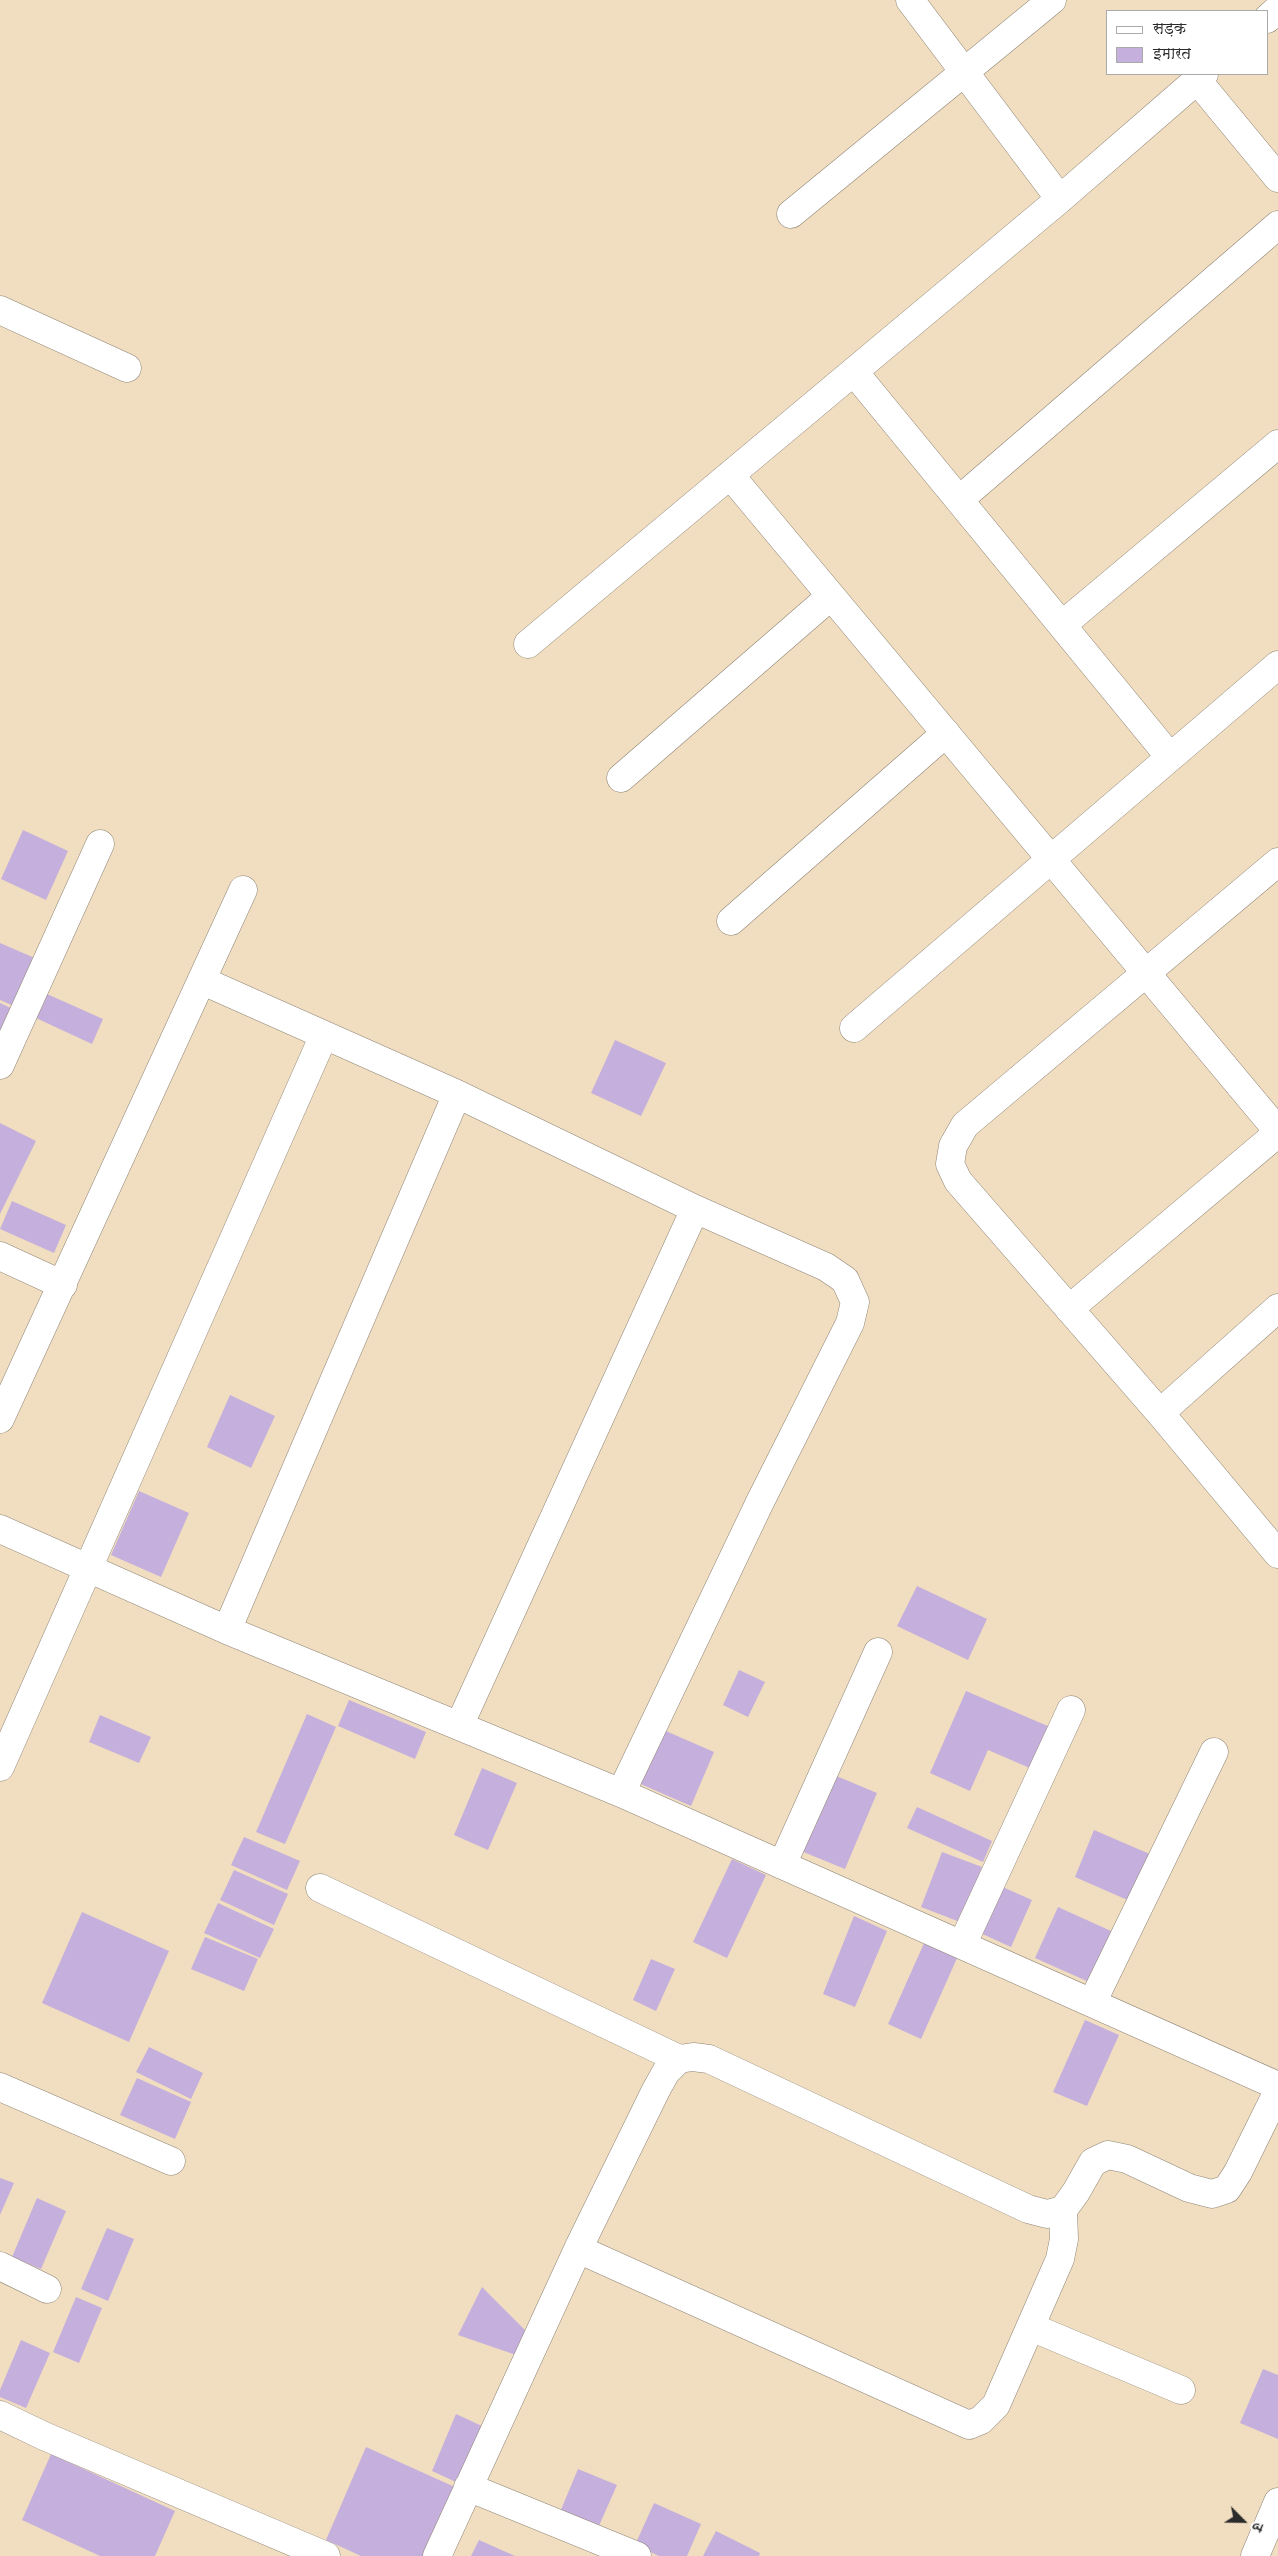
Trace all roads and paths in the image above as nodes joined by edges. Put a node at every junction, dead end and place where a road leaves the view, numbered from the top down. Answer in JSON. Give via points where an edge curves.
{"nodes":[{"id":1,"x":910,"y":0,"type":"edge"},
{"id":2,"x":1052,"y":0,"type":"edge"},
{"id":3,"x":1278,"y":9,"type":"edge"},
{"id":4,"x":1268,"y":18,"type":"edge"},
{"id":5,"x":964,"y":71,"type":"junction"},
{"id":6,"x":1200,"y":77,"type":"edge"},
{"id":7,"x":1278,"y":178,"type":"edge"},
{"id":8,"x":1060,"y":199,"type":"junction"},
{"id":9,"x":791,"y":214,"type":"dead end"},
{"id":10,"x":1278,"y":225,"type":"edge"},
{"id":11,"x":0,"y":310,"type":"edge"},
{"id":12,"x":127,"y":368,"type":"dead end"},
{"id":13,"x":854,"y":372,"type":"junction"},
{"id":14,"x":1278,"y":444,"type":"edge"},
{"id":15,"x":730,"y":475,"type":"junction"},
{"id":16,"x":959,"y":500,"type":"junction"},
{"id":17,"x":831,"y":596,"type":"junction"},
{"id":18,"x":1062,"y":625,"type":"junction"},
{"id":19,"x":528,"y":644,"type":"dead end"},
{"id":20,"x":1278,"y":665,"type":"edge"},
{"id":21,"x":946,"y":733,"type":"junction"},
{"id":22,"x":1170,"y":758,"type":"junction"},
{"id":23,"x":622,"y":778,"type":"dead end"},
{"id":24,"x":100,"y":844,"type":"dead end"},
{"id":25,"x":1051,"y":859,"type":"junction"},
{"id":26,"x":1278,"y":862,"type":"edge"},
{"id":27,"x":243,"y":890,"type":"dead end"},
{"id":28,"x":731,"y":921,"type":"dead end"},
{"id":29,"x":1146,"y":973,"type":"junction"},
{"id":30,"x":203,"y":981,"type":"junction"},
{"id":31,"x":854,"y":1028,"type":"dead end"},
{"id":32,"x":324,"y":1035,"type":"junction"},
{"id":33,"x":0,"y":1065,"type":"edge"},
{"id":34,"x":457,"y":1094,"type":"junction"},
{"id":35,"x":1278,"y":1132,"type":"edge"},
{"id":36,"x":695,"y":1209,"type":"junction"},
{"id":37,"x":0,"y":1256,"type":"edge"},
{"id":38,"x":63,"y":1285,"type":"junction"},
{"id":39,"x":1068,"y":1308,"type":"junction"},
{"id":40,"x":1278,"y":1308,"type":"edge"},
{"id":41,"x":1160,"y":1413,"type":"junction"},
{"id":42,"x":0,"y":1419,"type":"edge"},
{"id":43,"x":0,"y":1529,"type":"edge"},
{"id":44,"x":1278,"y":1554,"type":"edge"},
{"id":45,"x":87,"y":1567,"type":"junction"},
{"id":46,"x":227,"y":1630,"type":"junction"},
{"id":47,"x":878,"y":1652,"type":"dead end"},
{"id":48,"x":1071,"y":1710,"type":"dead end"},
{"id":49,"x":459,"y":1726,"type":"junction"},
{"id":50,"x":1214,"y":1752,"type":"dead end"},
{"id":51,"x":0,"y":1767,"type":"edge"},
{"id":52,"x":621,"y":1793,"type":"junction"},
{"id":53,"x":782,"y":1864,"type":"junction"},
{"id":54,"x":320,"y":1888,"type":"dead end"},
{"id":55,"x":962,"y":1946,"type":"junction"},
{"id":56,"x":1092,"y":2003,"type":"junction"},
{"id":57,"x":678,"y":2059,"type":"junction"},
{"id":58,"x":1278,"y":2086,"type":"edge"},
{"id":59,"x":0,"y":2087,"type":"edge"},
{"id":60,"x":1278,"y":2090,"type":"edge"},
{"id":61,"x":171,"y":2161,"type":"dead end"},
{"id":62,"x":1063,"y":2210,"type":"junction"},
{"id":63,"x":578,"y":2249,"type":"junction"},
{"id":64,"x":0,"y":2266,"type":"edge"},
{"id":65,"x":47,"y":2289,"type":"dead end"},
{"id":66,"x":1031,"y":2326,"type":"junction"},
{"id":67,"x":1181,"y":2390,"type":"dead end"},
{"id":68,"x":0,"y":2415,"type":"edge"},
{"id":69,"x":468,"y":2487,"type":"junction"},
{"id":70,"x":1278,"y":2502,"type":"edge"},
{"id":71,"x":326,"y":2556,"type":"edge"},
{"id":72,"x":437,"y":2556,"type":"edge"},
{"id":73,"x":637,"y":2556,"type":"edge"},
{"id":74,"x":1255,"y":2556,"type":"edge"}],
"edges":[{"from":1,"to":5,"type":"street"},
{"from":2,"to":5,"type":"street"},
{"from":3,"to":4,"type":"street"},
{"from":5,"to":8,"type":"street"},
{"from":5,"to":9,"type":"street"},
{"from":6,"to":7,"type":"street"},
{"from":6,"to":8,"type":"street"},
{"from":8,"to":13,"type":"street"},
{"from":10,"to":16,"type":"street"},
{"from":11,"to":12,"type":"street"},
{"from":13,"to":15,"type":"street"},
{"from":13,"to":16,"type":"street"},
{"from":14,"to":18,"type":"street"},
{"from":15,"to":17,"type":"street"},
{"from":15,"to":19,"type":"street"},
{"from":16,"to":18,"type":"street"},
{"from":17,"to":21,"type":"street"},
{"from":17,"to":23,"type":"street"},
{"from":18,"to":22,"type":"street"},
{"from":20,"to":22,"type":"street"},
{"from":21,"to":25,"type":"street"},
{"from":21,"to":28,"type":"street"},
{"from":22,"to":25,"type":"street"},
{"from":24,"to":33,"type":"street"},
{"from":25,"to":29,"type":"street"},
{"from":25,"to":31,"type":"street"},
{"from":26,"to":29,"type":"street"},
{"from":27,"to":30,"type":"street"},
{"from":29,"to":35,"type":"street"},
{"from":29,"to":39,"type":"street","via":[[965,1125],[953,1146],[950,1164],[958,1181]]},
{"from":30,"to":32,"type":"street"},
{"from":30,"to":38,"type":"street"},
{"from":32,"to":34,"type":"street"},
{"from":32,"to":45,"type":"street"},
{"from":34,"to":36,"type":"street"},
{"from":34,"to":46,"type":"street"},
{"from":35,"to":39,"type":"street"},
{"from":36,"to":49,"type":"street"},
{"from":36,"to":52,"type":"street","via":[[826,1267],[845,1280],[855,1302],[850,1323],[760,1502]]},
{"from":37,"to":38,"type":"street"},
{"from":38,"to":42,"type":"street"},
{"from":39,"to":41,"type":"street"},
{"from":40,"to":41,"type":"street"},
{"from":41,"to":44,"type":"street"},
{"from":43,"to":45,"type":"street"},
{"from":45,"to":46,"type":"street"},
{"from":45,"to":51,"type":"street"},
{"from":46,"to":49,"type":"street"},
{"from":47,"to":53,"type":"street"},
{"from":48,"to":55,"type":"street"},
{"from":49,"to":52,"type":"street"},
{"from":50,"to":56,"type":"street"},
{"from":52,"to":53,"type":"street"},
{"from":53,"to":55,"type":"street"},
{"from":54,"to":57,"type":"street"},
{"from":55,"to":56,"type":"street"},
{"from":56,"to":58,"type":"street"},
{"from":57,"to":62,"type":"street","via":[[693,2056],[710,2059],[1028,2209],[1047,2214]]},
{"from":57,"to":63,"type":"street","via":[[656,2090]]},
{"from":59,"to":61,"type":"street"},
{"from":60,"to":62,"type":"street","via":[[1227,2189],[1212,2194],[1197,2190],[1127,2158],[1108,2155],[1093,2162]]},
{"from":62,"to":66,"type":"street","via":[[1064,2239],[1060,2259]]},
{"from":63,"to":66,"type":"street","via":[[969,2425],[982,2420],[996,2405]]},
{"from":63,"to":69,"type":"street"},
{"from":64,"to":65,"type":"street"},
{"from":66,"to":67,"type":"street"},
{"from":68,"to":71,"type":"street"},
{"from":69,"to":72,"type":"street"},
{"from":69,"to":73,"type":"street"},
{"from":70,"to":74,"type":"street"}]}
